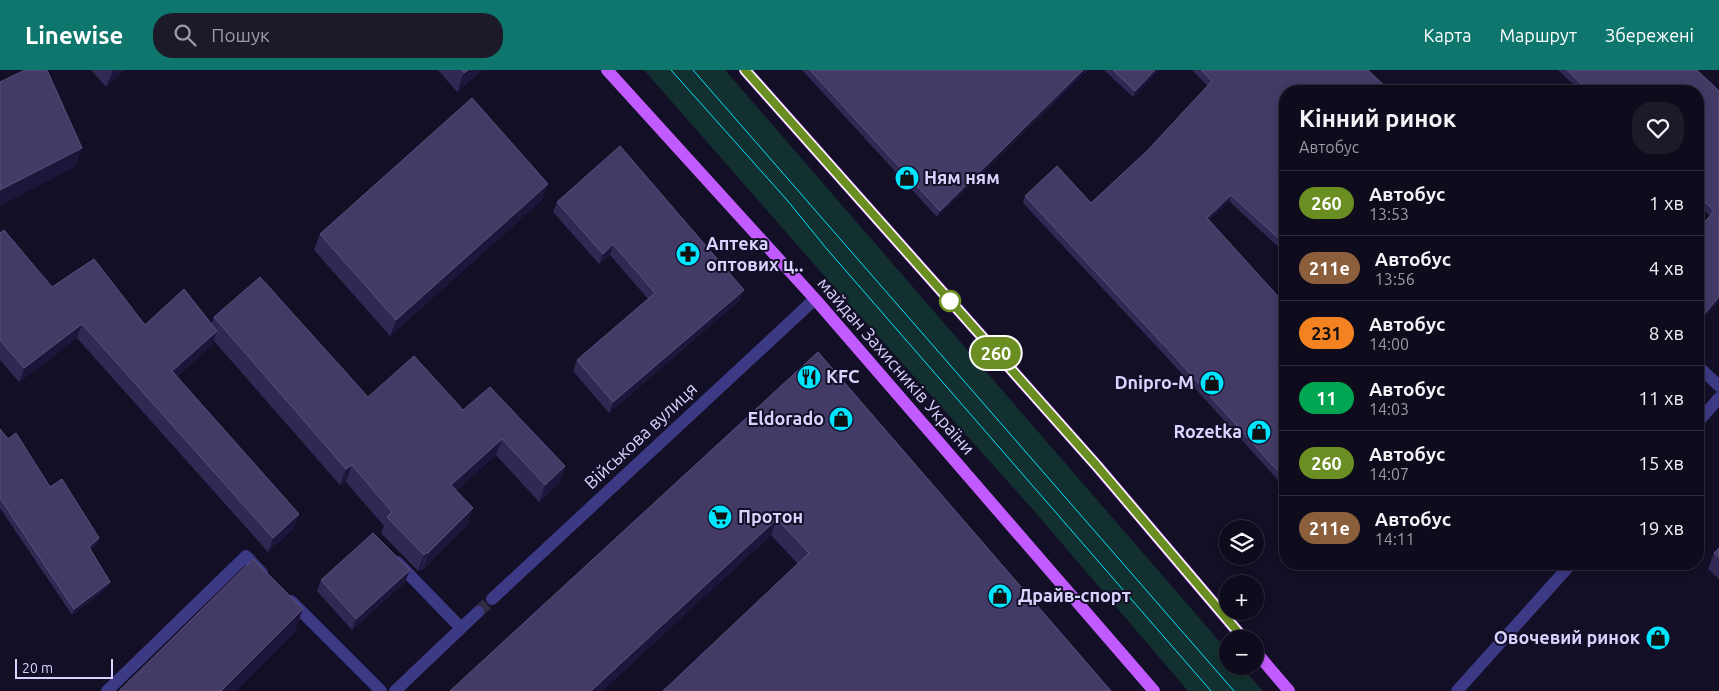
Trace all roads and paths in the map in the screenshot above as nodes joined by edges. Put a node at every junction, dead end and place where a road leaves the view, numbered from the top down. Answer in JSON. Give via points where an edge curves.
{"nodes":[{"id":1,"x":607,"y":70,"type":"edge"},
{"id":2,"x":745,"y":70,"type":"edge"},
{"id":3,"x":815,"y":299,"type":"junction"},
{"id":4,"x":1704,"y":372,"type":"edge"},
{"id":5,"x":1719,"y":386,"type":"edge"},
{"id":6,"x":1719,"y":398,"type":"edge"},
{"id":7,"x":1704,"y":415,"type":"edge"},
{"id":8,"x":388,"y":553,"type":"edge"},
{"id":9,"x":1566,"y":570,"type":"edge"},
{"id":10,"x":492,"y":599,"type":"tunnel mouth"},
{"id":11,"x":478,"y":612,"type":"tunnel mouth"},
{"id":12,"x":461,"y":628,"type":"junction"},
{"id":13,"x":1236,"y":630,"type":"edge"},
{"id":14,"x":1264,"y":662,"type":"edge"},
{"id":15,"x":107,"y":691,"type":"edge"},
{"id":16,"x":381,"y":691,"type":"edge"},
{"id":17,"x":395,"y":691,"type":"edge"},
{"id":18,"x":1154,"y":691,"type":"edge"},
{"id":19,"x":1289,"y":691,"type":"edge"},
{"id":20,"x":1457,"y":691,"type":"edge"}],
"edges":[{"from":1,"to":3,"type":"main road","name":"майдан Захисників України"},
{"from":2,"to":13,"type":"main road","via":[[1097,466]]},
{"from":3,"to":10,"type":"street","name":"Військова вулиця"},
{"from":3,"to":18,"type":"main road","name":"майдан Захисників України"},
{"from":4,"to":5,"type":"street"},
{"from":6,"to":7,"type":"street"},
{"from":8,"to":12,"type":"street"},
{"from":9,"to":20,"type":"street"},
{"from":11,"to":12,"type":"street"},
{"from":12,"to":17,"type":"street"},
{"from":14,"to":19,"type":"main road"},
{"from":15,"to":16,"type":"street","via":[[246,556]]}]}
